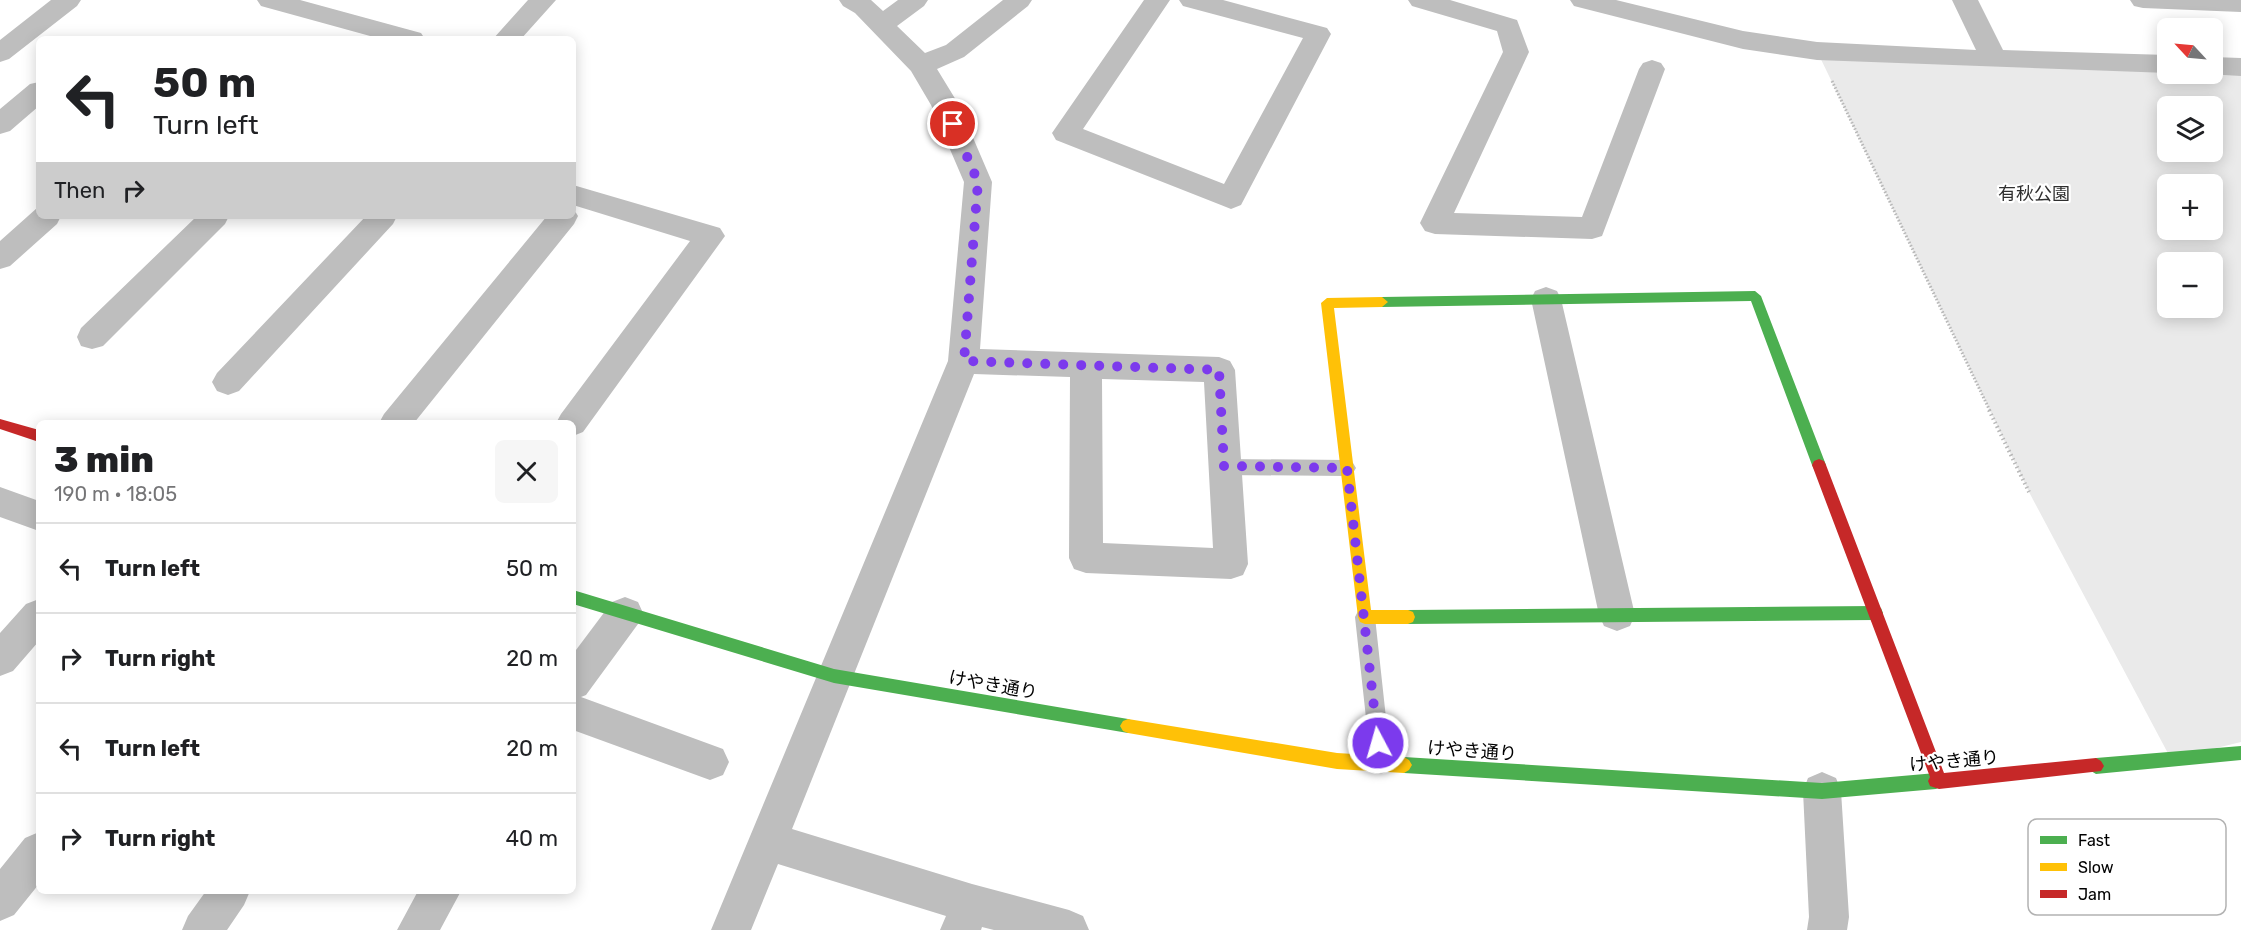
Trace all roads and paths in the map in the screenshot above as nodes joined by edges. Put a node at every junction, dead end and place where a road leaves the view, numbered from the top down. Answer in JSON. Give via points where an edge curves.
{"nodes":[{"id":1,"x":68,"y":0,"type":"edge"},
{"id":2,"x":270,"y":0,"type":"edge"},
{"id":3,"x":543,"y":0,"type":"edge"},
{"id":4,"x":915,"y":0,"type":"edge"},
{"id":5,"x":1019,"y":0,"type":"edge"},
{"id":6,"x":1157,"y":0,"type":"edge"},
{"id":7,"x":1192,"y":0,"type":"edge"},
{"id":8,"x":1421,"y":0,"type":"edge"},
{"id":9,"x":1583,"y":0,"type":"edge"},
{"id":10,"x":1965,"y":0,"type":"edge"},
{"id":11,"x":2143,"y":0,"type":"edge"},
{"id":12,"x":2241,"y":4,"type":"edge"},
{"id":13,"x":864,"y":7,"type":"edge"},
{"id":14,"x":28,"y":31,"type":"junction"},
{"id":15,"x":44,"y":36,"type":"edge"},
{"id":16,"x":401,"y":36,"type":"edge"},
{"id":17,"x":509,"y":36,"type":"edge"},
{"id":18,"x":1817,"y":51,"type":"junction"},
{"id":19,"x":0,"y":53,"type":"edge"},
{"id":20,"x":1994,"y":59,"type":"junction"},
{"id":21,"x":2157,"y":64,"type":"edge"},
{"id":22,"x":921,"y":65,"type":"junction"},
{"id":23,"x":2223,"y":66,"type":"edge"},
{"id":24,"x":2241,"y":67,"type":"edge"},
{"id":25,"x":1652,"y":69,"type":"dead end"},
{"id":26,"x":36,"y":94,"type":"edge"},
{"id":27,"x":0,"y":124,"type":"edge"},
{"id":28,"x":576,"y":204,"type":"edge"},
{"id":29,"x":44,"y":219,"type":"edge"},
{"id":30,"x":212,"y":219,"type":"edge"},
{"id":31,"x":380,"y":219,"type":"edge"},
{"id":32,"x":559,"y":219,"type":"edge"},
{"id":33,"x":0,"y":258,"type":"edge"},
{"id":34,"x":1546,"y":299,"type":"junction"},
{"id":35,"x":92,"y":337,"type":"dead end"},
{"id":36,"x":964,"y":361,"type":"junction"},
{"id":37,"x":1086,"y":366,"type":"junction"},
{"id":38,"x":228,"y":382,"type":"dead end"},
{"id":39,"x":397,"y":420,"type":"edge"},
{"id":40,"x":574,"y":420,"type":"edge"},
{"id":41,"x":0,"y":424,"type":"edge"},
{"id":42,"x":36,"y":435,"type":"edge"},
{"id":43,"x":1224,"y":466,"type":"junction"},
{"id":44,"x":1347,"y":468,"type":"junction"},
{"id":45,"x":2029,"y":492,"type":"dead end"},
{"id":46,"x":0,"y":502,"type":"edge"},
{"id":47,"x":36,"y":515,"type":"edge"},
{"id":48,"x":576,"y":598,"type":"edge"},
{"id":49,"x":625,"y":613,"type":"junction"},
{"id":50,"x":1876,"y":613,"type":"junction"},
{"id":51,"x":1617,"y":615,"type":"junction"},
{"id":52,"x":1365,"y":617,"type":"junction"},
{"id":53,"x":36,"y":618,"type":"edge"},
{"id":54,"x":0,"y":660,"type":"edge"},
{"id":55,"x":834,"y":676,"type":"junction"},
{"id":56,"x":576,"y":679,"type":"edge"},
{"id":57,"x":576,"y":713,"type":"edge"},
{"id":58,"x":2241,"y":753,"type":"edge"},
{"id":59,"x":710,"y":762,"type":"dead end"},
{"id":60,"x":1381,"y":764,"type":"junction"},
{"id":61,"x":1939,"y":781,"type":"junction"},
{"id":62,"x":1822,"y":791,"type":"junction"},
{"id":63,"x":768,"y":842,"type":"junction"},
{"id":64,"x":36,"y":856,"type":"edge"},
{"id":65,"x":228,"y":894,"type":"edge"},
{"id":66,"x":439,"y":894,"type":"edge"},
{"id":67,"x":0,"y":901,"type":"edge"},
{"id":68,"x":966,"y":917,"type":"edge"},
{"id":69,"x":202,"y":930,"type":"edge"},
{"id":70,"x":417,"y":930,"type":"edge"},
{"id":71,"x":731,"y":930,"type":"edge"},
{"id":72,"x":1069,"y":930,"type":"edge"},
{"id":73,"x":1827,"y":930,"type":"edge"}],
"edges":[{"from":1,"to":14,"type":"street"},
{"from":2,"to":16,"type":"street"},
{"from":3,"to":17,"type":"street"},
{"from":4,"to":13,"type":"street"},
{"from":5,"to":22,"type":"street","via":[[955,51]]},
{"from":6,"to":7,"type":"street","via":[[1066,133],[1231,198],[1317,34]]},
{"from":8,"to":25,"type":"street","via":[[1508,26],[1516,52],[1435,223],[1592,228]]},
{"from":9,"to":18,"type":"street","via":[[1743,40]]},
{"from":10,"to":20,"type":"street"},
{"from":11,"to":12,"type":"street"},
{"from":13,"to":22,"type":"street"},
{"from":14,"to":15,"type":"street"},
{"from":14,"to":19,"type":"street"},
{"from":18,"to":20,"type":"street"},
{"from":18,"to":45,"type":"path"},
{"from":20,"to":21,"type":"street"},
{"from":22,"to":36,"type":"street","via":[[945,105],[978,182]]},
{"from":23,"to":24,"type":"street"},
{"from":26,"to":27,"type":"street"},
{"from":28,"to":40,"type":"street","via":[[710,236]]},
{"from":29,"to":33,"type":"street"},
{"from":30,"to":35,"type":"street"},
{"from":31,"to":38,"type":"street"},
{"from":32,"to":39,"type":"street"},
{"from":34,"to":44,"type":"street","via":[[1327,303]]},
{"from":34,"to":50,"type":"street","via":[[1755,296]]},
{"from":34,"to":51,"type":"street"},
{"from":36,"to":37,"type":"street"},
{"from":36,"to":55,"type":"street"},
{"from":37,"to":43,"type":"street","via":[[1219,370]]},
{"from":37,"to":43,"type":"street","via":[[1086,558],[1231,564]]},
{"from":41,"to":42,"type":"street"},
{"from":43,"to":44,"type":"lane"},
{"from":44,"to":52,"type":"street"},
{"from":46,"to":47,"type":"street"},
{"from":48,"to":49,"type":"street","name":"けやき通り"},
{"from":49,"to":55,"type":"street","name":"けやき通り"},
{"from":49,"to":56,"type":"street"},
{"from":50,"to":51,"type":"street"},
{"from":50,"to":61,"type":"street"},
{"from":51,"to":52,"type":"street"},
{"from":52,"to":60,"type":"lane"},
{"from":53,"to":54,"type":"street"},
{"from":55,"to":60,"type":"street","name":"けやき通り","via":[[1337,761]]},
{"from":55,"to":63,"type":"street"},
{"from":57,"to":59,"type":"street"},
{"from":58,"to":61,"type":"street","name":"けやき通り"},
{"from":60,"to":62,"type":"street","name":"けやき通り"},
{"from":61,"to":62,"type":"street","name":"けやき通り"},
{"from":62,"to":73,"type":"street"},
{"from":63,"to":68,"type":"street"},
{"from":63,"to":71,"type":"street"},
{"from":64,"to":67,"type":"street"},
{"from":65,"to":69,"type":"street"},
{"from":66,"to":70,"type":"street"},
{"from":68,"to":72,"type":"street"}]}
